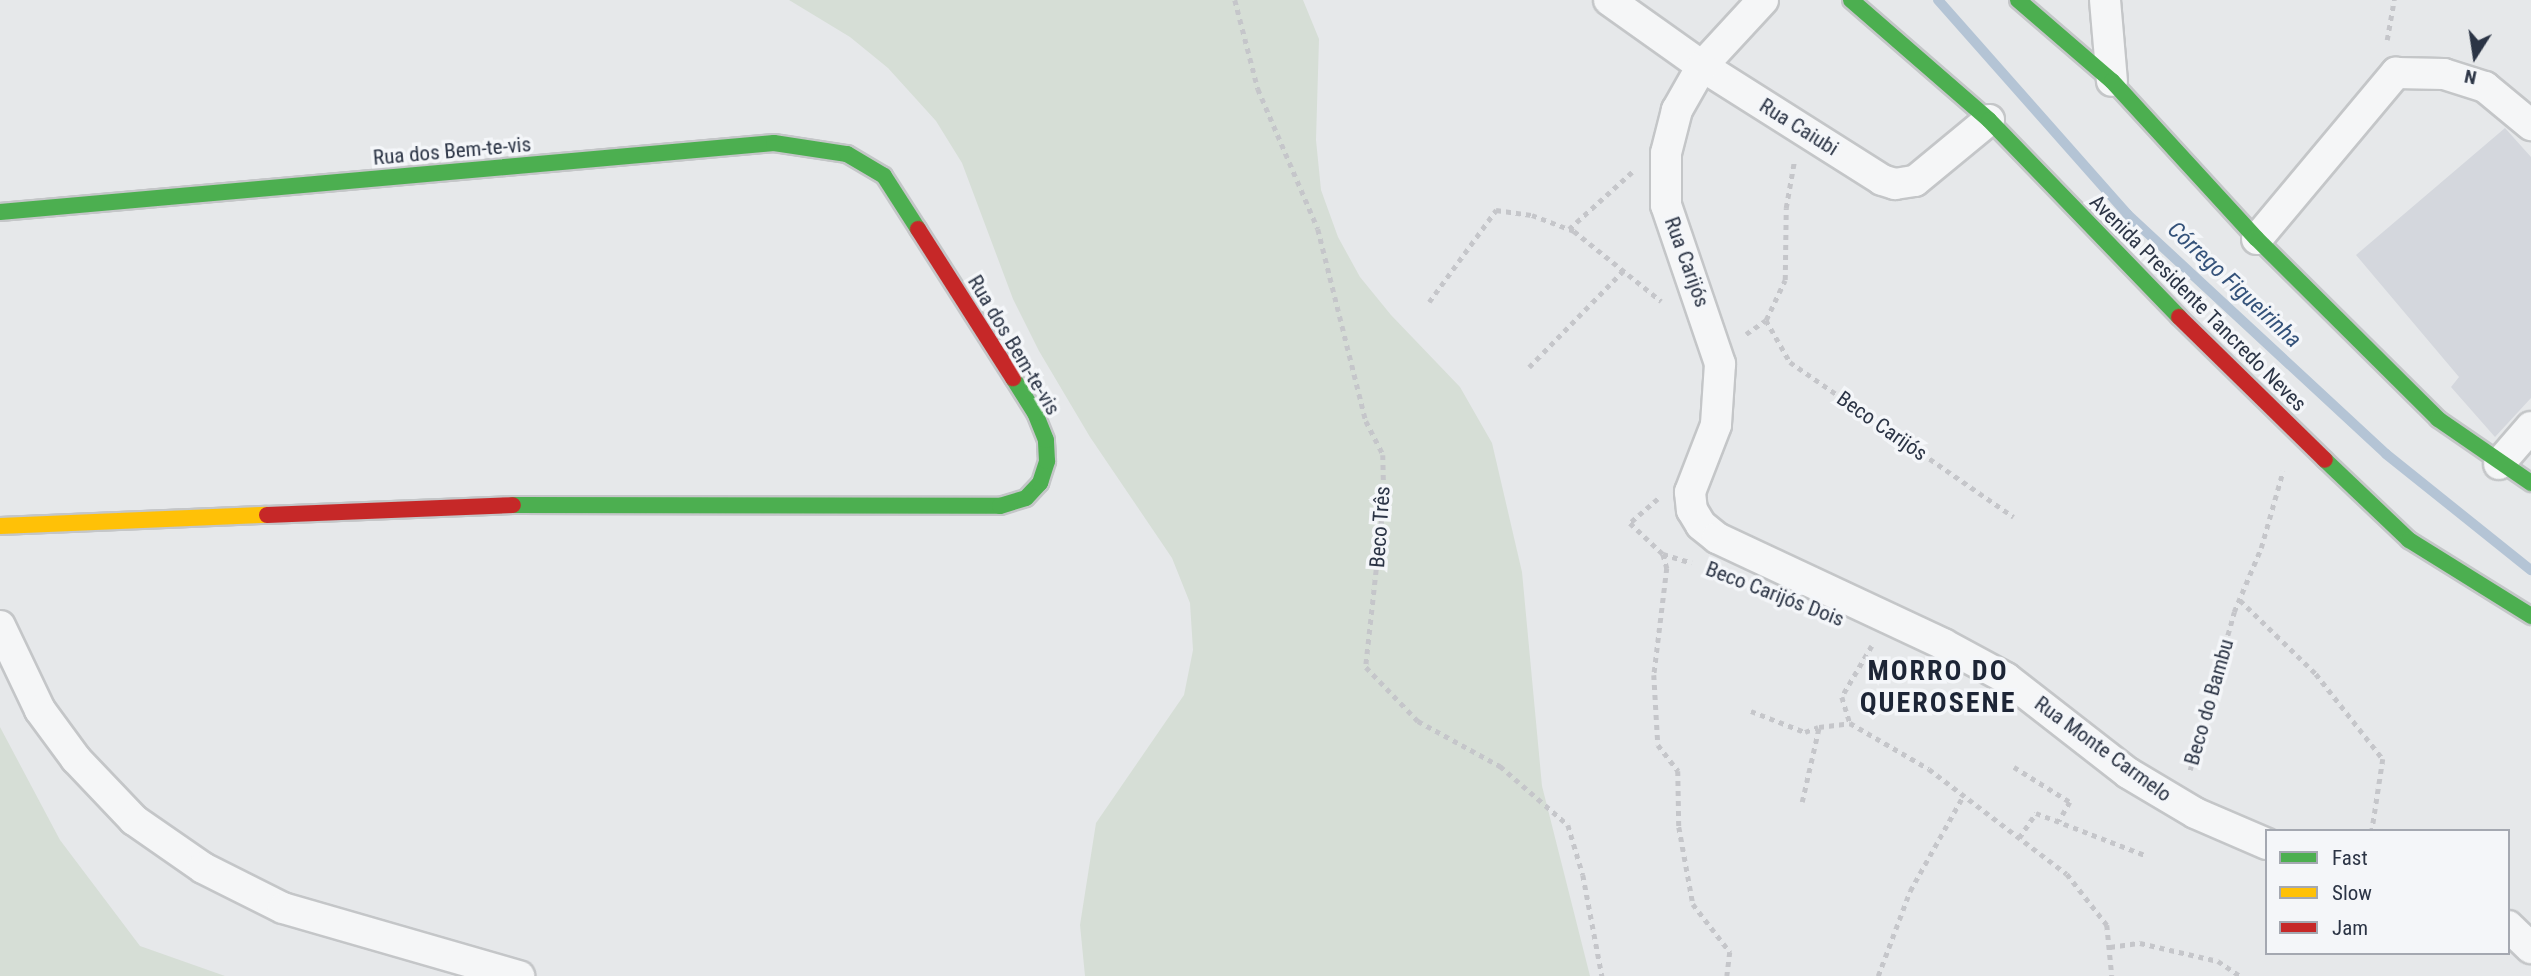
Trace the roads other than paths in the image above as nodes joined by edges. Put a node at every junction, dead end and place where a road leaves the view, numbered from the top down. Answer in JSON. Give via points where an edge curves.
{"nodes":[{"id":1,"x":1609,"y":0,"type":"edge"},
{"id":2,"x":1763,"y":0,"type":"edge"},
{"id":3,"x":1851,"y":0,"type":"edge"},
{"id":4,"x":2018,"y":0,"type":"edge"},
{"id":5,"x":2105,"y":0,"type":"edge"},
{"id":6,"x":1702,"y":66,"type":"junction"},
{"id":7,"x":2112,"y":81,"type":"junction"},
{"id":8,"x":1989,"y":120,"type":"junction"},
{"id":9,"x":2531,"y":125,"type":"edge"},
{"id":10,"x":0,"y":212,"type":"edge"},
{"id":11,"x":2257,"y":239,"type":"junction"},
{"id":12,"x":2531,"y":427,"type":"edge"},
{"id":13,"x":2499,"y":464,"type":"junction"},
{"id":14,"x":2531,"y":483,"type":"edge"},
{"id":15,"x":0,"y":526,"type":"edge"},
{"id":16,"x":1717,"y":538,"type":"joint"},
{"id":17,"x":2531,"y":616,"type":"edge"},
{"id":18,"x":0,"y":626,"type":"edge"},
{"id":19,"x":2265,"y":843,"type":"edge"},
{"id":20,"x":2510,"y":928,"type":"edge"},
{"id":21,"x":2531,"y":948,"type":"edge"},
{"id":22,"x":519,"y":976,"type":"edge"}],
"edges":[{"from":1,"to":6,"type":"street","name":"Rua Caiubi"},
{"from":2,"to":6,"type":"street","name":"Rua Carijós"},
{"from":3,"to":8,"type":"street","name":"Avenida Presidente Tancredo Neves"},
{"from":4,"to":7,"type":"street"},
{"from":5,"to":7,"type":"street"},
{"from":6,"to":8,"type":"street","name":"Rua Caiubi","via":[[1882,180],[1906,184]]},
{"from":6,"to":16,"type":"street","name":"Rua Carijós","via":[[1677,110],[1666,168],[1666,205],[1717,352],[1721,393],[1716,425],[1690,492],[1692,510]]},
{"from":7,"to":11,"type":"street"},
{"from":8,"to":17,"type":"street","name":"Avenida Presidente Tancredo Neves","via":[[2295,431],[2409,540]]},
{"from":9,"to":11,"type":"street","via":[[2484,87],[2444,74],[2396,73]]},
{"from":10,"to":15,"type":"street","name":"Rua dos Bem-te-vis","via":[[774,143],[847,154],[884,176],[1035,412],[1046,440],[1047,461],[1040,483],[1026,498],[1000,506],[504,505]]},
{"from":11,"to":13,"type":"street","via":[[2438,419]]},
{"from":12,"to":13,"type":"street"},
{"from":13,"to":14,"type":"street"},
{"from":16,"to":19,"type":"street","name":"Rua Monte Carmelo","via":[[2006,678],[2128,773],[2180,804]]},
{"from":18,"to":22,"type":"street","via":[[40,710],[76,759],[134,820],[203,869],[283,908]]},
{"from":20,"to":21,"type":"street"}]}
